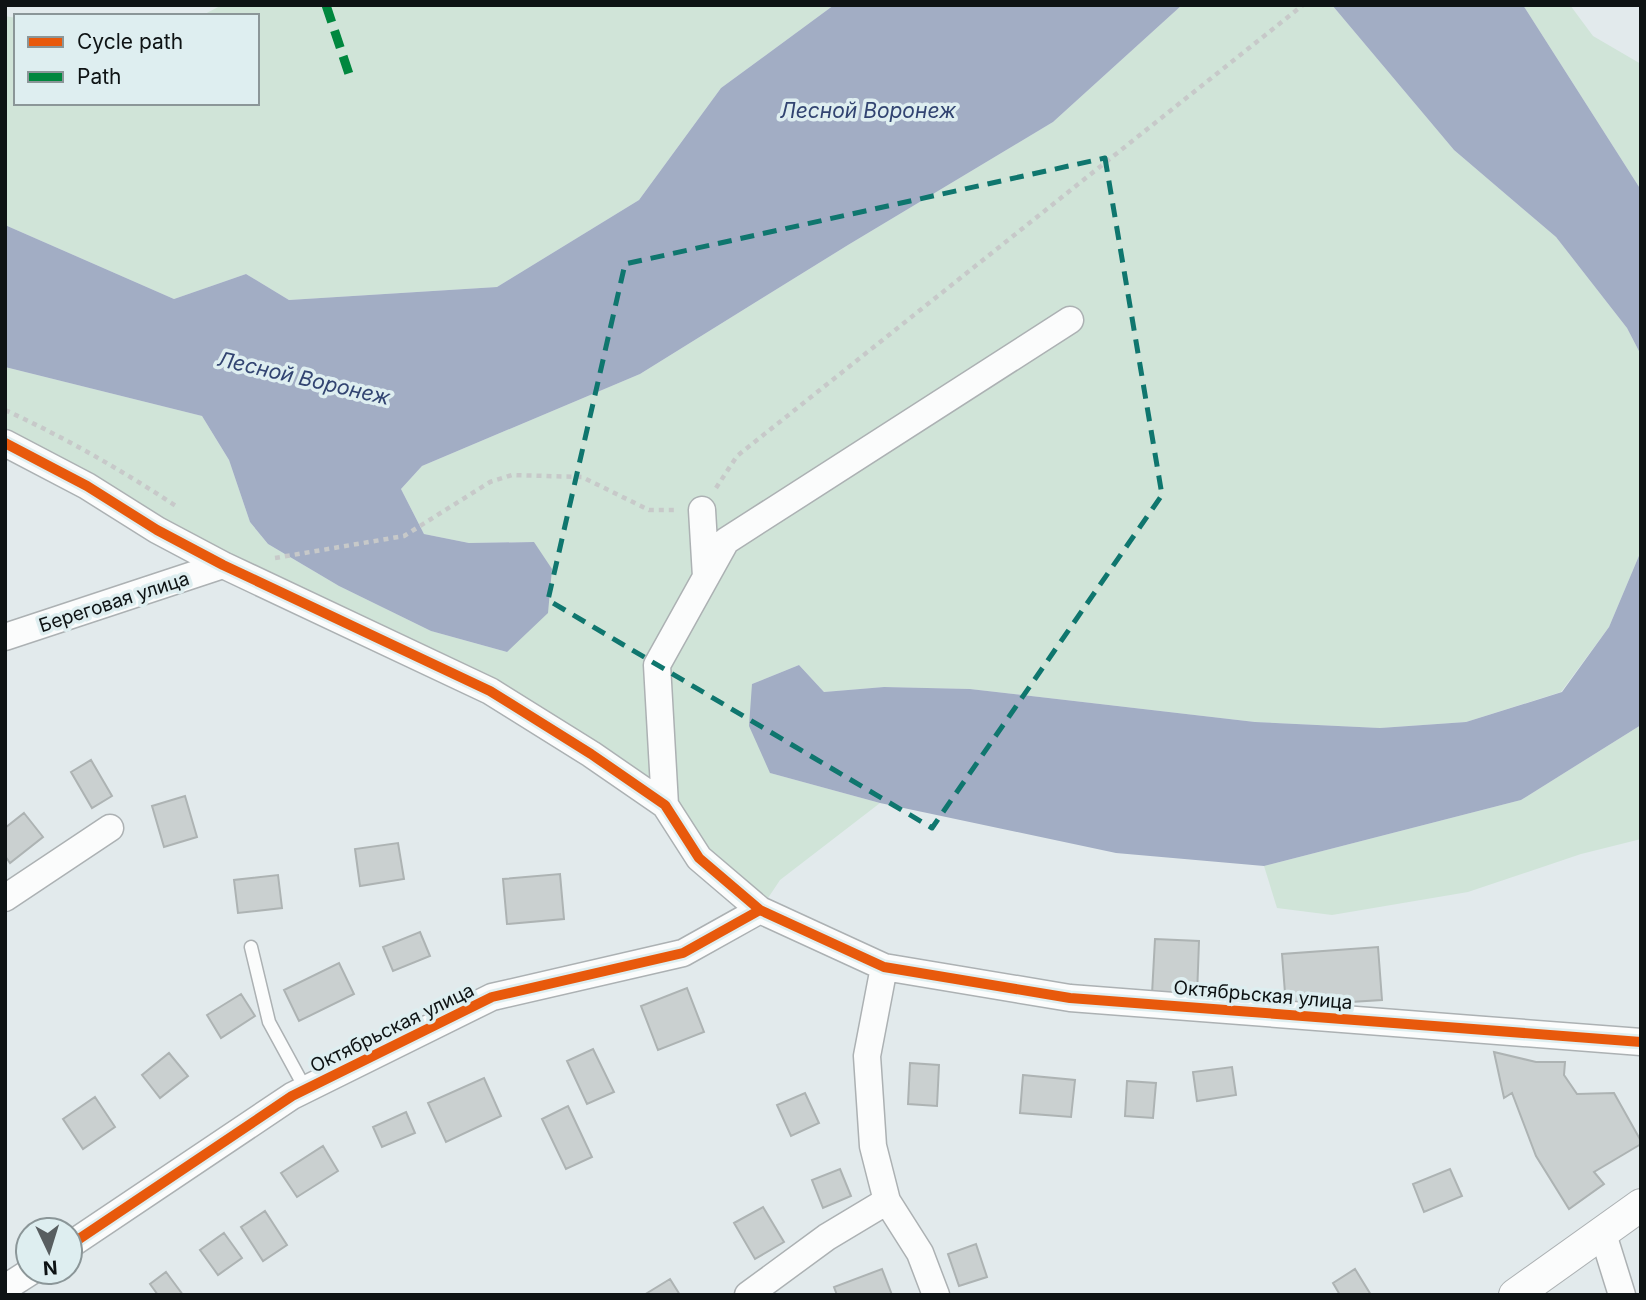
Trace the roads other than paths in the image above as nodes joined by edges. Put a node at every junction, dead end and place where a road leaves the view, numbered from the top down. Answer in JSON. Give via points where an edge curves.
{"nodes":[{"id":1,"x":1070,"y":320,"type":"dead end"},
{"id":2,"x":5,"y":443,"type":"edge"},
{"id":3,"x":702,"y":510,"type":"road end"},
{"id":4,"x":223,"y":565,"type":"junction"},
{"id":5,"x":706,"y":577,"type":"junction"},
{"id":6,"x":5,"y":637,"type":"edge"},
{"id":7,"x":664,"y":805,"type":"junction"},
{"id":8,"x":110,"y":828,"type":"dead end"},
{"id":9,"x":5,"y":898,"type":"edge"},
{"id":10,"x":760,"y":910,"type":"junction"},
{"id":11,"x":251,"y":947,"type":"dead end"},
{"id":12,"x":884,"y":967,"type":"junction"},
{"id":13,"x":1641,"y":1042,"type":"edge"},
{"id":14,"x":306,"y":1090,"type":"junction"},
{"id":15,"x":887,"y":1201,"type":"junction"},
{"id":16,"x":1641,"y":1205,"type":"edge"},
{"id":17,"x":1602,"y":1234,"type":"junction"},
{"id":18,"x":84,"y":1236,"type":"edge"},
{"id":19,"x":748,"y":1295,"type":"edge"},
{"id":20,"x":936,"y":1295,"type":"edge"},
{"id":21,"x":1515,"y":1295,"type":"edge"},
{"id":22,"x":1622,"y":1295,"type":"edge"}],
"edges":[{"from":1,"to":5,"type":"street","via":[[726,541]]},
{"from":2,"to":4,"type":"street"},
{"from":3,"to":5,"type":"street"},
{"from":4,"to":6,"type":"street","name":"Береговая улица"},
{"from":4,"to":7,"type":"street","via":[[490,691]]},
{"from":5,"to":7,"type":"street","via":[[657,665]]},
{"from":7,"to":10,"type":"street","name":"Октябрьская улица","via":[[699,858]]},
{"from":8,"to":9,"type":"street"},
{"from":10,"to":12,"type":"street","name":"Октябрьская улица"},
{"from":10,"to":14,"type":"street","name":"Октябрьская улица","via":[[683,953],[492,998]]},
{"from":11,"to":14,"type":"lane","via":[[269,1022]]},
{"from":12,"to":13,"type":"street","name":"Октябрьская улица","via":[[1070,998]]},
{"from":12,"to":15,"type":"street","via":[[867,1056],[873,1146]]},
{"from":14,"to":18,"type":"street","name":"Октябрьская улица"},
{"from":15,"to":19,"type":"street"},
{"from":15,"to":20,"type":"street","via":[[920,1253]]},
{"from":16,"to":17,"type":"street"},
{"from":17,"to":21,"type":"street"},
{"from":17,"to":22,"type":"street"}]}
